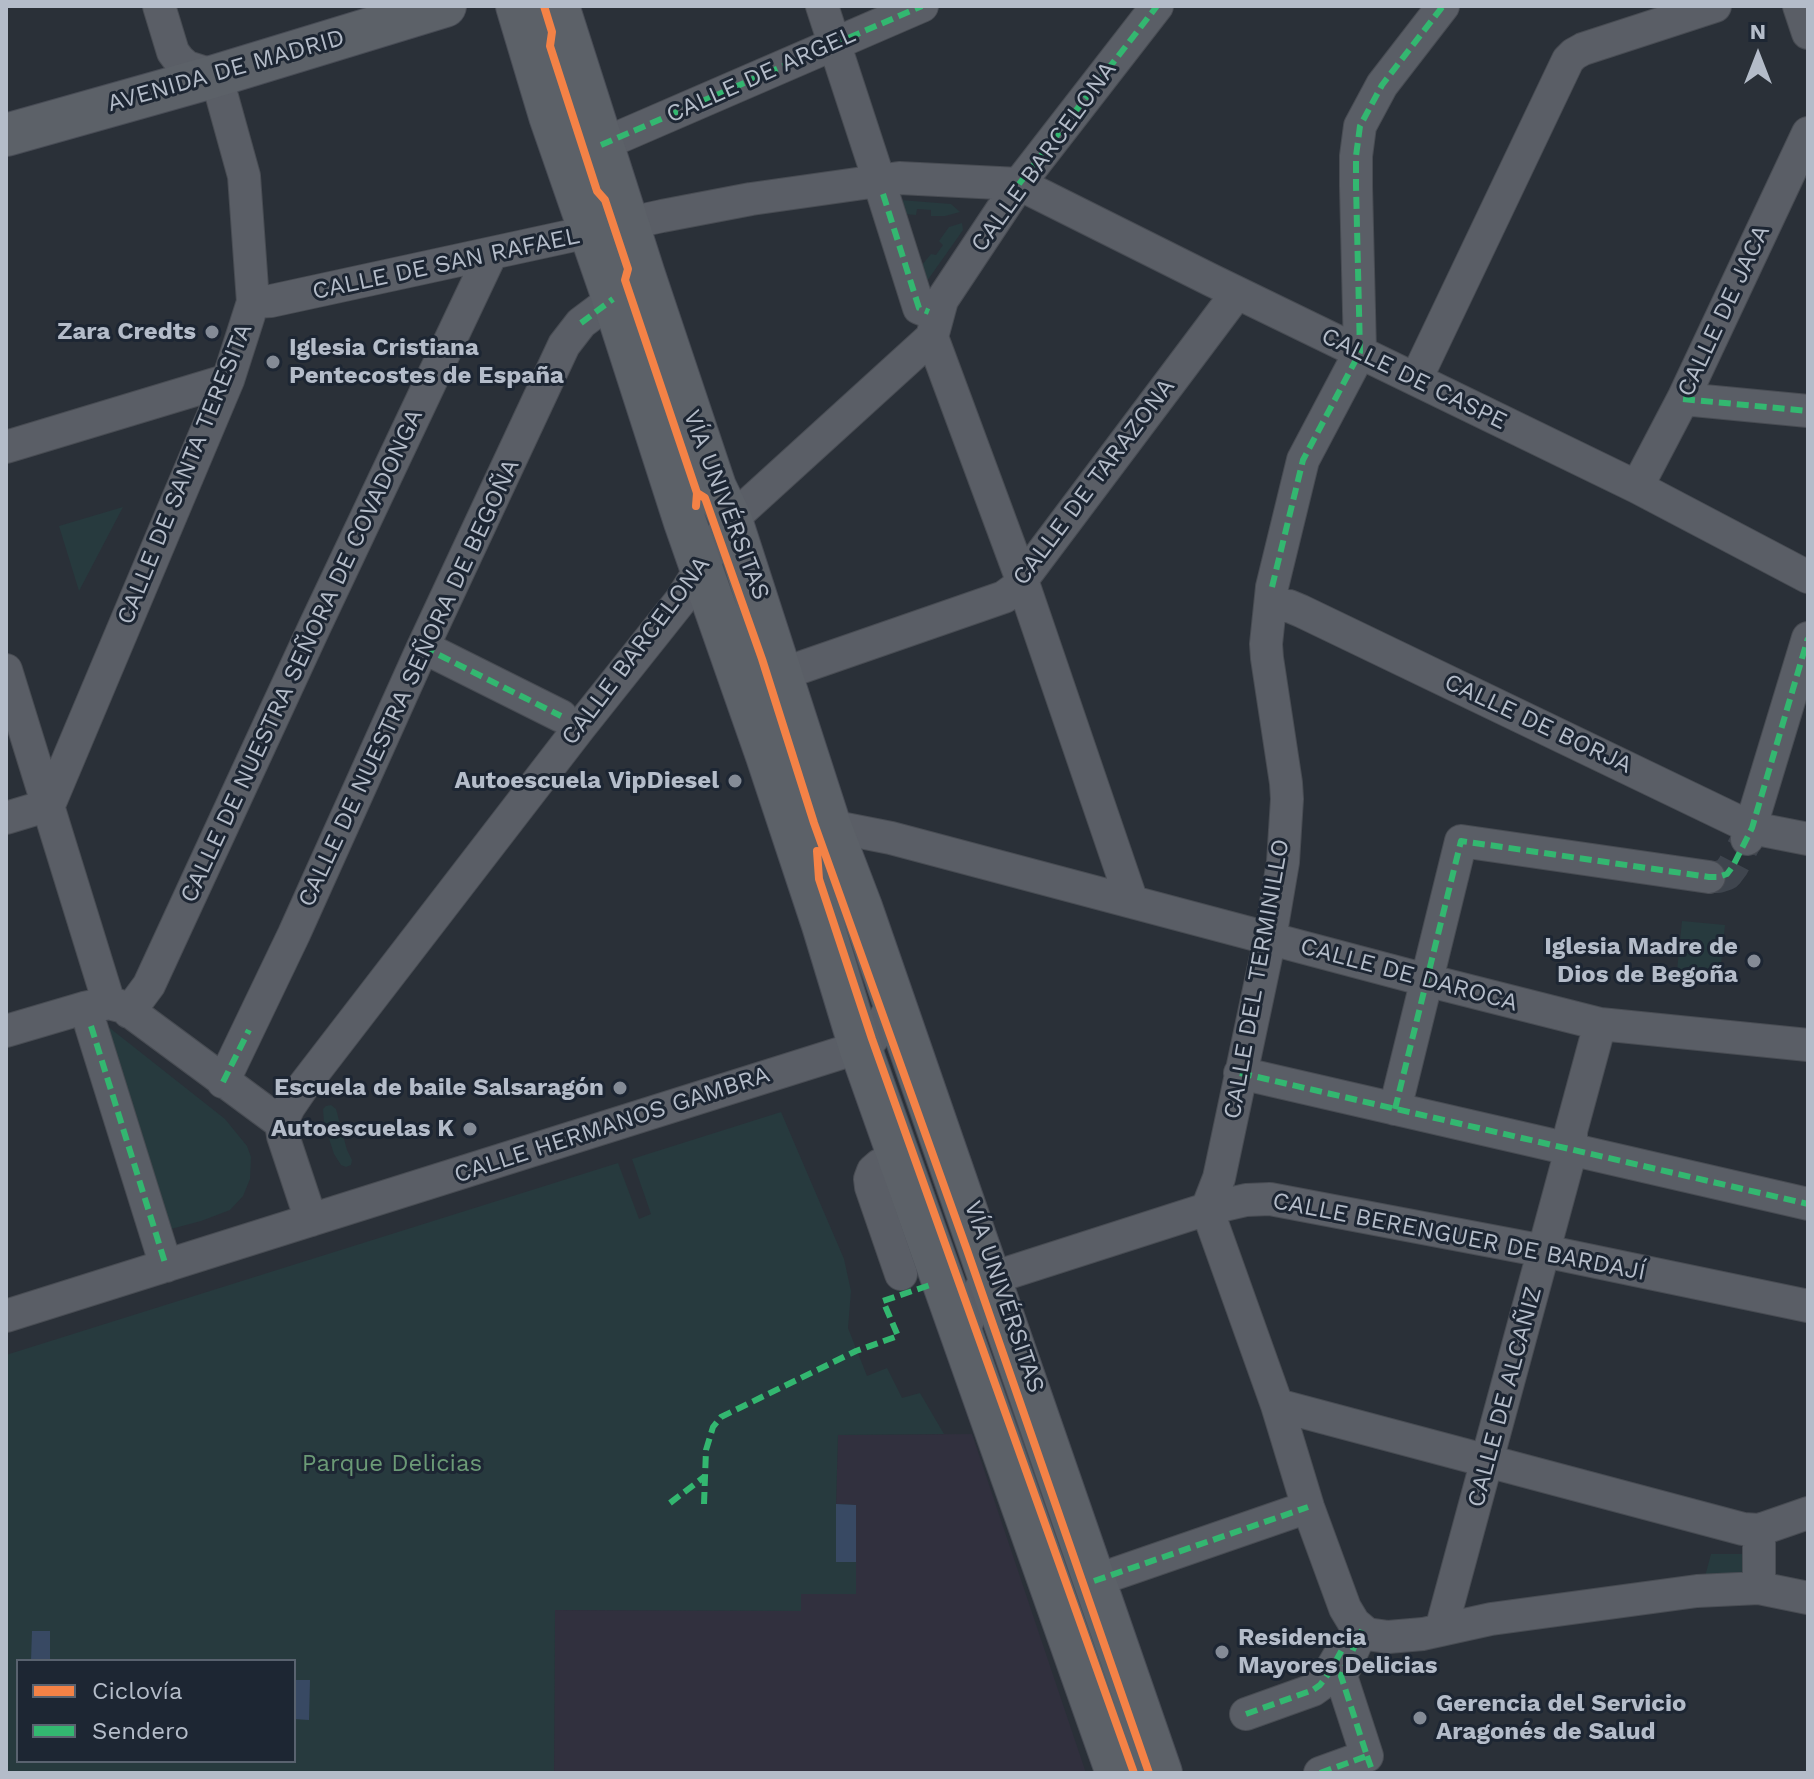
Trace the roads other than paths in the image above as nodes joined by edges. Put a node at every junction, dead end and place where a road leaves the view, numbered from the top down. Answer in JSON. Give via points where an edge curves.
{"nodes":[{"id":1,"x":159,"y":6,"type":"edge"},
{"id":2,"x":366,"y":6,"type":"edge"},
{"id":3,"x":445,"y":6,"type":"edge"},
{"id":4,"x":517,"y":6,"type":"edge"},
{"id":5,"x":558,"y":6,"type":"edge"},
{"id":6,"x":822,"y":6,"type":"edge"},
{"id":7,"x":922,"y":6,"type":"edge"},
{"id":8,"x":1157,"y":6,"type":"edge"},
{"id":9,"x":1443,"y":6,"type":"edge"},
{"id":10,"x":1715,"y":6,"type":"edge"},
{"id":11,"x":1799,"y":6,"type":"edge"},
{"id":12,"x":1808,"y":33,"type":"edge"},
{"id":13,"x":835,"y":43,"type":"junction"},
{"id":14,"x":196,"y":69,"type":"junction"},
{"id":15,"x":6,"y":110,"type":"edge"},
{"id":16,"x":1808,"y":133,"type":"edge"},
{"id":17,"x":6,"y":135,"type":"edge"},
{"id":18,"x":601,"y":145,"type":"junction"},
{"id":19,"x":1019,"y":184,"type":"junction"},
{"id":20,"x":881,"y":187,"type":"junction"},
{"id":21,"x":608,"y":228,"type":"junction"},
{"id":22,"x":491,"y":254,"type":"junction"},
{"id":23,"x":1237,"y":293,"type":"junction"},
{"id":24,"x":613,"y":299,"type":"junction"},
{"id":25,"x":253,"y":302,"type":"junction"},
{"id":26,"x":931,"y":324,"type":"junction"},
{"id":27,"x":1359,"y":351,"type":"junction"},
{"id":28,"x":1416,"y":379,"type":"junction"},
{"id":29,"x":228,"y":380,"type":"junction"},
{"id":30,"x":1683,"y":399,"type":"junction"},
{"id":31,"x":1808,"y":411,"type":"edge"},
{"id":32,"x":6,"y":447,"type":"edge"},
{"id":33,"x":1637,"y":487,"type":"junction"},
{"id":34,"x":731,"y":520,"type":"junction"},
{"id":35,"x":702,"y":567,"type":"junction"},
{"id":36,"x":1808,"y":577,"type":"edge"},
{"id":37,"x":1022,"y":580,"type":"junction"},
{"id":38,"x":1271,"y":597,"type":"junction"},
{"id":39,"x":1808,"y":638,"type":"edge"},
{"id":40,"x":423,"y":647,"type":"junction"},
{"id":41,"x":6,"y":670,"type":"edge"},
{"id":42,"x":782,"y":674,"type":"junction"},
{"id":43,"x":561,"y":716,"type":"dead end"},
{"id":44,"x":49,"y":805,"type":"junction"},
{"id":45,"x":785,"y":810,"type":"junction"},
{"id":46,"x":6,"y":818,"type":"edge"},
{"id":47,"x":830,"y":826,"type":"junction"},
{"id":48,"x":1749,"y":834,"type":"junction"},
{"id":49,"x":1808,"y":839,"type":"edge"},
{"id":50,"x":1709,"y":877,"type":"tunnel mouth"},
{"id":51,"x":1132,"y":902,"type":"junction"},
{"id":52,"x":1270,"y":938,"type":"junction"},
{"id":53,"x":1426,"y":980,"type":"junction"},
{"id":54,"x":893,"y":1003,"type":"junction"},
{"id":55,"x":110,"y":1014,"type":"junction"},
{"id":56,"x":1600,"y":1024,"type":"junction"},
{"id":57,"x":6,"y":1031,"type":"edge"},
{"id":58,"x":1808,"y":1045,"type":"edge"},
{"id":59,"x":860,"y":1047,"type":"junction"},
{"id":60,"x":1240,"y":1073,"type":"junction"},
{"id":61,"x":223,"y":1082,"type":"junction"},
{"id":62,"x":1395,"y":1109,"type":"junction"},
{"id":63,"x":281,"y":1123,"type":"junction"},
{"id":64,"x":1571,"y":1150,"type":"junction"},
{"id":65,"x":898,"y":1156,"type":"junction"},
{"id":66,"x":1808,"y":1204,"type":"edge"},
{"id":67,"x":1207,"y":1209,"type":"junction"},
{"id":68,"x":311,"y":1220,"type":"junction"},
{"id":69,"x":1544,"y":1251,"type":"junction"},
{"id":70,"x":166,"y":1266,"type":"junction"},
{"id":71,"x":901,"y":1274,"type":"dead end"},
{"id":72,"x":989,"y":1279,"type":"junction"},
{"id":73,"x":1808,"y":1306,"type":"edge"},
{"id":74,"x":6,"y":1316,"type":"edge"},
{"id":75,"x":962,"y":1335,"type":"junction"},
{"id":76,"x":1277,"y":1405,"type":"junction"},
{"id":77,"x":1487,"y":1462,"type":"junction"},
{"id":78,"x":1308,"y":1507,"type":"junction"},
{"id":79,"x":1808,"y":1513,"type":"edge"},
{"id":80,"x":1759,"y":1530,"type":"junction"},
{"id":81,"x":1094,"y":1581,"type":"junction"},
{"id":82,"x":1759,"y":1588,"type":"junction"},
{"id":83,"x":1808,"y":1598,"type":"edge"},
{"id":84,"x":1359,"y":1628,"type":"junction"},
{"id":85,"x":1441,"y":1630,"type":"junction"},
{"id":86,"x":1246,"y":1714,"type":"dead end"},
{"id":87,"x":1370,"y":1765,"type":"edge"},
{"id":88,"x":1117,"y":1773,"type":"edge"},
{"id":89,"x":1161,"y":1773,"type":"edge"},
{"id":90,"x":1320,"y":1773,"type":"edge"}],
"edges":[{"from":1,"to":14,"type":"street","name":"CALLE DE SANTA TERESITA","via":[[173,52]]},
{"from":2,"to":14,"type":"main road","name":"AVENIDA DE MADRID"},
{"from":3,"to":14,"type":"main road","name":"AVENIDA DE MADRID"},
{"from":4,"to":21,"type":"main road","name":"VÍA UNIVÉRSITAS","via":[[550,116]]},
{"from":5,"to":18,"type":"main road","name":"VÍA UNIVÉRSITAS"},
{"from":6,"to":13,"type":"street"},
{"from":7,"to":13,"type":"street","name":"CALLE DE ARGEL"},
{"from":8,"to":19,"type":"street","name":"CALLE BARCELONA"},
{"from":9,"to":27,"type":"street","name":"CALLE DEL TERMINILLO","via":[[1382,85],[1360,126]]},
{"from":10,"to":28,"type":"street","via":[[1583,49],[1568,60]]},
{"from":11,"to":12,"type":"street"},
{"from":13,"to":18,"type":"street","name":"CALLE DE ARGEL"},
{"from":13,"to":20,"type":"street"},
{"from":14,"to":15,"type":"main road","name":"AVENIDA DE MADRID"},
{"from":14,"to":17,"type":"main road","name":"AVENIDA DE MADRID"},
{"from":14,"to":25,"type":"street","name":"CALLE DE SANTA TERESITA","via":[[218,84],[244,176]]},
{"from":16,"to":30,"type":"street","name":"CALLE DE JACA"},
{"from":18,"to":21,"type":"main road","name":"VÍA UNIVÉRSITAS"},
{"from":19,"to":20,"type":"street","name":"CALLE DE SAN RAFAEL","via":[[899,178]]},
{"from":19,"to":23,"type":"street","name":"CALLE DE CASPE"},
{"from":19,"to":26,"type":"street","name":"CALLE BARCELONA"},
{"from":20,"to":21,"type":"street","name":"CALLE DE SAN RAFAEL","via":[[751,199]]},
{"from":20,"to":26,"type":"street","via":[[919,308]]},
{"from":21,"to":22,"type":"street","name":"CALLE DE SAN RAFAEL"},
{"from":21,"to":24,"type":"main road","name":"VÍA UNIVÉRSITAS"},
{"from":21,"to":34,"type":"main road","name":"VÍA UNIVÉRSITAS"},
{"from":22,"to":25,"type":"street","name":"CALLE DE SAN RAFAEL"},
{"from":22,"to":55,"type":"street","name":"CALLE DE NUESTRA SEÑORA DE COVADONGA","via":[[149,985]]},
{"from":23,"to":27,"type":"street","name":"CALLE DE CASPE"},
{"from":23,"to":37,"type":"street","name":"CALLE DE TARAZONA"},
{"from":24,"to":35,"type":"main road","name":"VÍA UNIVÉRSITAS"},
{"from":24,"to":40,"type":"street","name":"CALLE DE NUESTRA SEÑORA DE BEGOÑA","via":[[581,323],[564,345]]},
{"from":25,"to":29,"type":"street","name":"CALLE DE SANTA TERESITA"},
{"from":26,"to":34,"type":"street","name":"CALLE BARCELONA"},
{"from":26,"to":37,"type":"street"},
{"from":27,"to":28,"type":"street","name":"CALLE DE CASPE"},
{"from":27,"to":38,"type":"street","name":"CALLE DEL TERMINILLO","via":[[1303,460]]},
{"from":28,"to":33,"type":"street","name":"CALLE DE CASPE"},
{"from":29,"to":32,"type":"street"},
{"from":29,"to":44,"type":"street","name":"CALLE DE SANTA TERESITA"},
{"from":30,"to":31,"type":"street"},
{"from":30,"to":33,"type":"street","name":"CALLE DE JACA"},
{"from":33,"to":36,"type":"street","name":"CALLE DE CASPE"},
{"from":34,"to":35,"type":"street","name":"CALLE BARCELONA"},
{"from":34,"to":42,"type":"main road","name":"VÍA UNIVÉRSITAS"},
{"from":35,"to":45,"type":"main road","name":"VÍA UNIVÉRSITAS"},
{"from":35,"to":63,"type":"street","name":"CALLE BARCELONA","via":[[302,1088]]},
{"from":37,"to":42,"type":"street","name":"CALLE DE TARAZONA","via":[[1004,597]]},
{"from":37,"to":51,"type":"street"},
{"from":38,"to":48,"type":"street","name":"CALLE DE BORJA"},
{"from":38,"to":52,"type":"street","name":"CALLE DEL TERMINILLO","via":[[1267,658],[1287,799]]},
{"from":39,"to":48,"type":"street"},
{"from":40,"to":43,"type":"street"},
{"from":40,"to":61,"type":"street","name":"CALLE DE NUESTRA SEÑORA DE BEGOÑA"},
{"from":41,"to":44,"type":"street"},
{"from":42,"to":47,"type":"main road","name":"VÍA UNIVÉRSITAS"},
{"from":44,"to":46,"type":"street"},
{"from":44,"to":55,"type":"street"},
{"from":45,"to":47,"type":"main road"},
{"from":45,"to":59,"type":"main road","name":"VÍA UNIVÉRSITAS"},
{"from":47,"to":51,"type":"street","name":"CALLE DE DAROCA"},
{"from":47,"to":54,"type":"main road","name":"VÍA UNIVÉRSITAS"},
{"from":48,"to":49,"type":"street","name":"CALLE DE BORJA"},
{"from":50,"to":53,"type":"street","via":[[1461,841]]},
{"from":51,"to":52,"type":"street","name":"CALLE DE DAROCA"},
{"from":52,"to":53,"type":"street","name":"CALLE DE DAROCA"},
{"from":52,"to":60,"type":"street","name":"CALLE DEL TERMINILLO"},
{"from":53,"to":56,"type":"street","name":"CALLE DE DAROCA"},
{"from":53,"to":62,"type":"street"},
{"from":54,"to":59,"type":"street","via":[[872,1039]]},
{"from":54,"to":72,"type":"main road","name":"VÍA UNIVÉRSITAS"},
{"from":55,"to":57,"type":"street","via":[[84,1008]]},
{"from":55,"to":61,"type":"street"},
{"from":55,"to":70,"type":"street"},
{"from":56,"to":58,"type":"street","name":"CALLE DE DAROCA"},
{"from":56,"to":64,"type":"street","name":"CALLE DE ALCAÑIZ","via":[[1571,1131]]},
{"from":59,"to":65,"type":"main road","name":"VÍA UNIVÉRSITAS"},
{"from":59,"to":68,"type":"street","name":"CALLE HERMANOS GAMBRA"},
{"from":60,"to":62,"type":"street"},
{"from":60,"to":67,"type":"street","name":"CALLE DEL TERMINILLO","via":[[1219,1178]]},
{"from":61,"to":63,"type":"street"},
{"from":62,"to":64,"type":"street"},
{"from":63,"to":68,"type":"street"},
{"from":64,"to":66,"type":"street"},
{"from":64,"to":69,"type":"street","name":"CALLE DE ALCAÑIZ"},
{"from":65,"to":71,"type":"street","via":[[880,1165],[870,1179]]},
{"from":65,"to":75,"type":"main road","name":"VÍA UNIVÉRSITAS"},
{"from":67,"to":69,"type":"street","name":"CALLE BERENGUER DE BARDAJÍ","via":[[1270,1199]]},
{"from":67,"to":72,"type":"street","name":"CALLE BERENGUER DE BARDAJÍ"},
{"from":67,"to":76,"type":"street"},
{"from":68,"to":70,"type":"street","name":"CALLE HERMANOS GAMBRA"},
{"from":69,"to":73,"type":"street","name":"CALLE BERENGUER DE BARDAJÍ"},
{"from":69,"to":77,"type":"street","name":"CALLE DE ALCAÑIZ"},
{"from":70,"to":74,"type":"street","name":"CALLE HERMANOS GAMBRA"},
{"from":72,"to":75,"type":"street"},
{"from":72,"to":81,"type":"main road","name":"VÍA UNIVÉRSITAS"},
{"from":75,"to":88,"type":"main road","name":"VÍA UNIVÉRSITAS"},
{"from":76,"to":77,"type":"street"},
{"from":76,"to":78,"type":"street"},
{"from":77,"to":80,"type":"street"},
{"from":77,"to":85,"type":"street","name":"CALLE DE ALCAÑIZ"},
{"from":78,"to":81,"type":"street"},
{"from":78,"to":84,"type":"street","via":[[1345,1608]]},
{"from":79,"to":80,"type":"street"},
{"from":80,"to":82,"type":"street"},
{"from":81,"to":89,"type":"main road","name":"VÍA UNIVÉRSITAS"},
{"from":82,"to":83,"type":"street"},
{"from":82,"to":85,"type":"street","via":[[1697,1591]]},
{"from":84,"to":85,"type":"street","via":[[1388,1637]]},
{"from":84,"to":86,"type":"street","via":[[1320,1685]]},
{"from":84,"to":87,"type":"street","via":[[1341,1676]]},
{"from":87,"to":90,"type":"street"}]}
